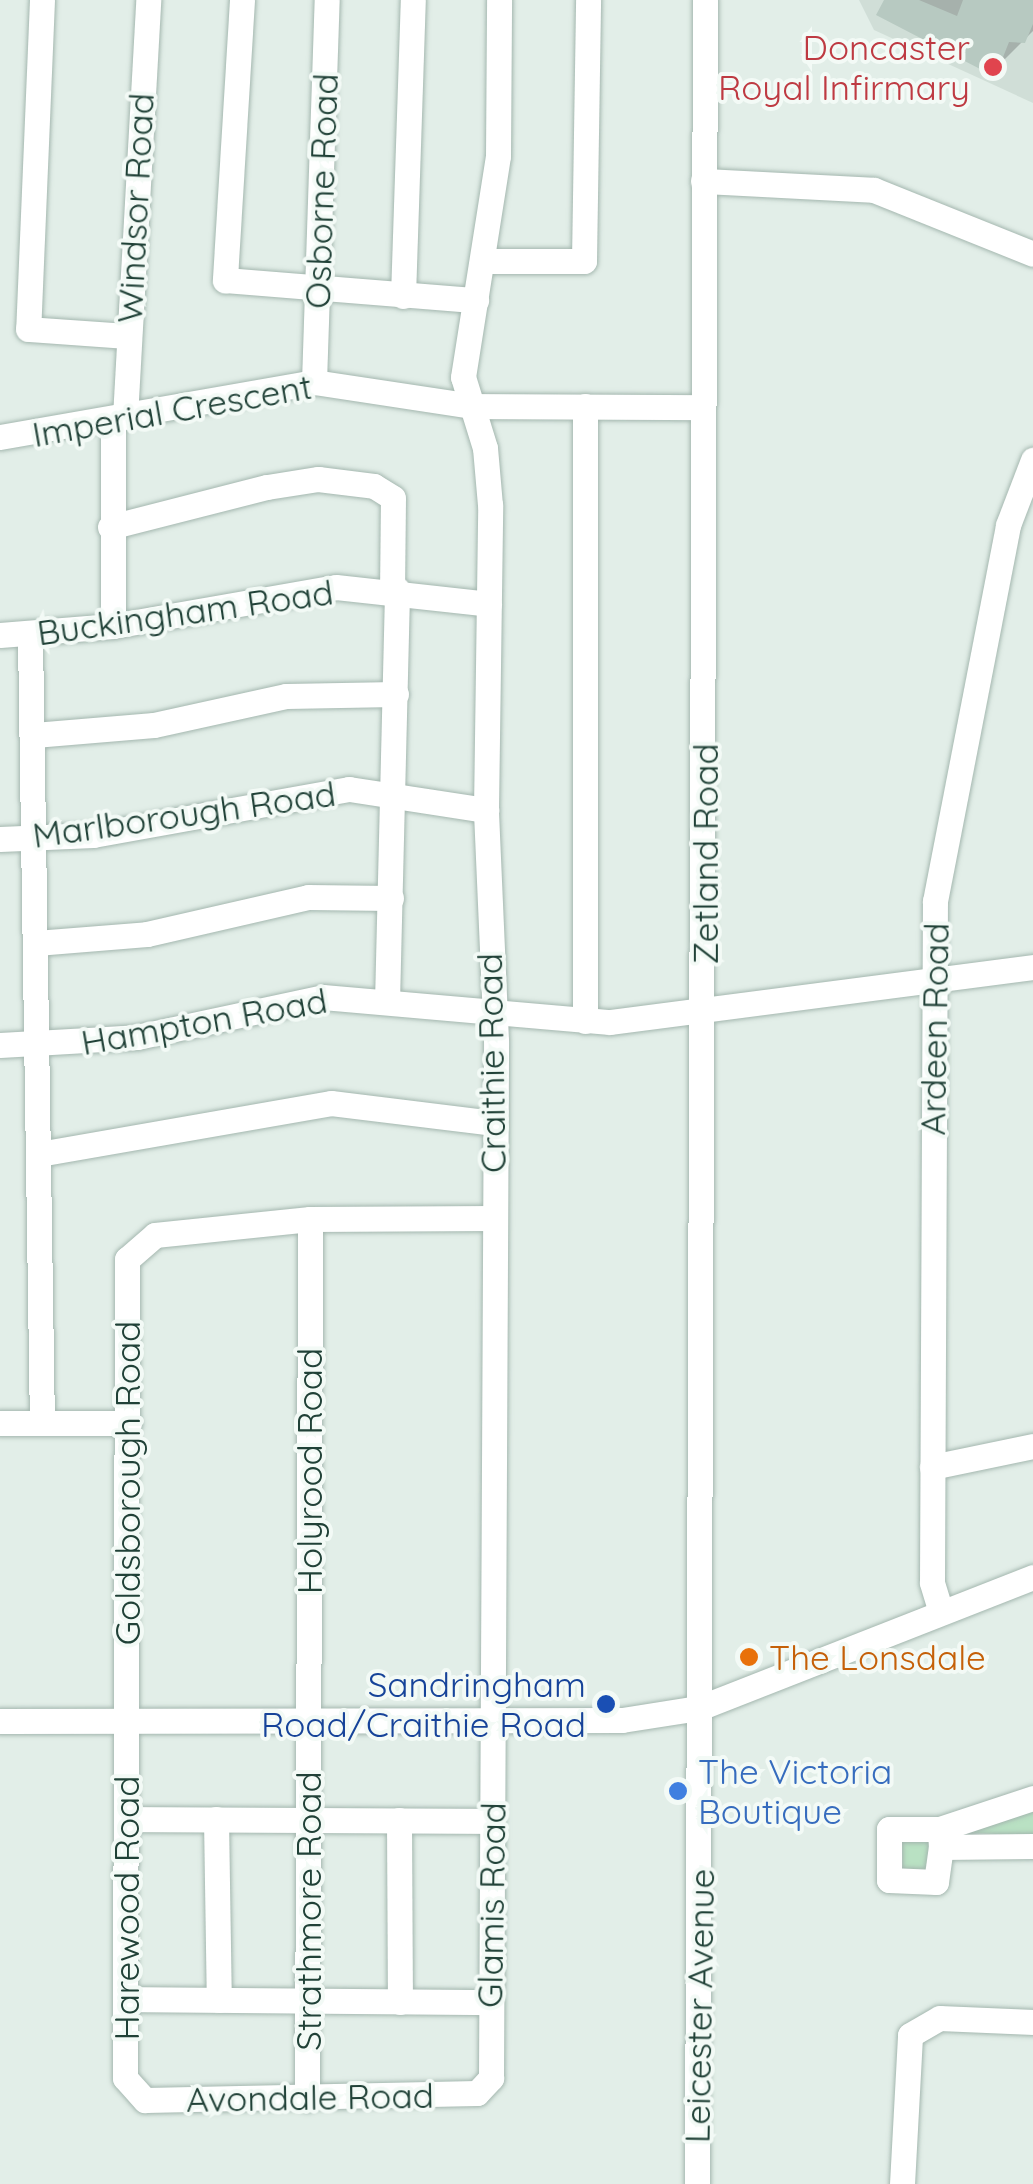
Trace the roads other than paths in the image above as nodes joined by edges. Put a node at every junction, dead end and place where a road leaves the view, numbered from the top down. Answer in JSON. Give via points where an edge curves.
{"nodes":[{"id":1,"x":42,"y":0,"type":"edge"},
{"id":2,"x":148,"y":0,"type":"edge"},
{"id":3,"x":242,"y":0,"type":"edge"},
{"id":4,"x":327,"y":0,"type":"edge"},
{"id":5,"x":413,"y":0,"type":"edge"},
{"id":6,"x":498,"y":0,"type":"edge"},
{"id":7,"x":588,"y":0,"type":"edge"},
{"id":8,"x":705,"y":0,"type":"edge"},
{"id":9,"x":704,"y":181,"type":"junction"},
{"id":10,"x":1033,"y":254,"type":"edge"},
{"id":11,"x":484,"y":261,"type":"junction"},
{"id":12,"x":318,"y":291,"type":"junction"},
{"id":13,"x":402,"y":296,"type":"junction"},
{"id":14,"x":476,"y":300,"type":"junction"},
{"id":15,"x":129,"y":336,"type":"junction"},
{"id":16,"x":314,"y":382,"type":"junction"},
{"id":17,"x":472,"y":406,"type":"junction"},
{"id":18,"x":585,"y":406,"type":"junction"},
{"id":19,"x":702,"y":407,"type":"junction"},
{"id":20,"x":120,"y":418,"type":"junction"},
{"id":21,"x":0,"y":438,"type":"edge"},
{"id":22,"x":1033,"y":460,"type":"edge"},
{"id":23,"x":110,"y":527,"type":"junction"},
{"id":24,"x":395,"y":589,"type":"junction"},
{"id":25,"x":488,"y":604,"type":"junction"},
{"id":26,"x":113,"y":626,"type":"junction"},
{"id":27,"x":0,"y":636,"type":"edge"},
{"id":28,"x":30,"y":636,"type":"junction"},
{"id":29,"x":396,"y":694,"type":"junction"},
{"id":30,"x":34,"y":736,"type":"junction"},
{"id":31,"x":395,"y":796,"type":"junction"},
{"id":32,"x":486,"y":810,"type":"junction"},
{"id":33,"x":0,"y":838,"type":"edge"},
{"id":34,"x":34,"y":840,"type":"junction"},
{"id":35,"x":391,"y":898,"type":"junction"},
{"id":36,"x":36,"y":943,"type":"junction"},
{"id":37,"x":1033,"y":967,"type":"edge"},
{"id":38,"x":934,"y":974,"type":"junction"},
{"id":39,"x":387,"y":1002,"type":"junction"},
{"id":40,"x":706,"y":1010,"type":"junction"},
{"id":41,"x":492,"y":1015,"type":"junction"},
{"id":42,"x":585,"y":1021,"type":"junction"},
{"id":43,"x":0,"y":1045,"type":"edge"},
{"id":44,"x":38,"y":1047,"type":"junction"},
{"id":45,"x":495,"y":1122,"type":"junction"},
{"id":46,"x":39,"y":1154,"type":"junction"},
{"id":47,"x":494,"y":1218,"type":"junction"},
{"id":48,"x":310,"y":1220,"type":"junction"},
{"id":49,"x":0,"y":1423,"type":"edge"},
{"id":50,"x":42,"y":1423,"type":"junction"},
{"id":51,"x":128,"y":1423,"type":"junction"},
{"id":52,"x":1033,"y":1446,"type":"edge"},
{"id":53,"x":932,"y":1467,"type":"junction"},
{"id":54,"x":1033,"y":1576,"type":"edge"},
{"id":55,"x":940,"y":1610,"type":"junction"},
{"id":56,"x":699,"y":1708,"type":"junction"},
{"id":57,"x":0,"y":1721,"type":"edge"},
{"id":58,"x":126,"y":1722,"type":"junction"},
{"id":59,"x":308,"y":1722,"type":"junction"},
{"id":60,"x":492,"y":1722,"type":"junction"},
{"id":61,"x":1033,"y":1798,"type":"edge"},
{"id":62,"x":309,"y":1818,"type":"junction"},
{"id":63,"x":126,"y":1819,"type":"junction"},
{"id":64,"x":216,"y":1820,"type":"junction"},
{"id":65,"x":399,"y":1820,"type":"junction"},
{"id":66,"x":492,"y":1822,"type":"junction"},
{"id":67,"x":1033,"y":1846,"type":"edge"},
{"id":68,"x":126,"y":1999,"type":"junction"},
{"id":69,"x":219,"y":2000,"type":"junction"},
{"id":70,"x":307,"y":2002,"type":"junction"},
{"id":71,"x":400,"y":2002,"type":"junction"},
{"id":72,"x":490,"y":2002,"type":"junction"},
{"id":73,"x":1033,"y":2022,"type":"edge"},
{"id":74,"x":486,"y":2088,"type":"joint"},
{"id":75,"x":134,"y":2092,"type":"joint"},
{"id":76,"x":307,"y":2099,"type":"junction"},
{"id":77,"x":697,"y":2184,"type":"edge"},
{"id":78,"x":902,"y":2184,"type":"edge"}],
"edges":[{"from":1,"to":15,"type":"street","via":[[28,329]]},
{"from":2,"to":15,"type":"street","name":"Windsor Road"},
{"from":3,"to":12,"type":"street","via":[[225,280]]},
{"from":4,"to":12,"type":"street","name":"Osborne Road"},
{"from":5,"to":13,"type":"street"},
{"from":6,"to":11,"type":"street","name":"Craithie Road","via":[[498,156]]},
{"from":7,"to":11,"type":"street","via":[[584,261]]},
{"from":8,"to":9,"type":"street","name":"Zetland Road"},
{"from":9,"to":10,"type":"street","via":[[874,190]]},
{"from":9,"to":19,"type":"street","name":"Zetland Road"},
{"from":11,"to":14,"type":"street","name":"Craithie Road"},
{"from":12,"to":13,"type":"street"},
{"from":12,"to":16,"type":"street","name":"Osborne Road"},
{"from":13,"to":14,"type":"street"},
{"from":14,"to":17,"type":"street","name":"Craithie Road","via":[[463,377]]},
{"from":15,"to":20,"type":"street","name":"Windsor Road"},
{"from":16,"to":17,"type":"street","name":"Imperial Crescent"},
{"from":16,"to":20,"type":"street","name":"Imperial Crescent"},
{"from":17,"to":18,"type":"street","name":"Imperial Crescent"},
{"from":17,"to":25,"type":"street","name":"Craithie Road","via":[[485,448]]},
{"from":18,"to":19,"type":"street","name":"Imperial Crescent"},
{"from":18,"to":42,"type":"street"},
{"from":19,"to":40,"type":"street","name":"Zetland Road"},
{"from":20,"to":21,"type":"street","name":"Imperial Crescent"},
{"from":20,"to":23,"type":"street","name":"Windsor Road"},
{"from":22,"to":38,"type":"street","name":"Ardeen Road","via":[[1008,525],[958,762]]},
{"from":23,"to":24,"type":"street","via":[[266,487],[318,479],[374,486],[393,498]]},
{"from":23,"to":26,"type":"street","name":"Windsor Road"},
{"from":24,"to":25,"type":"street","name":"Buckingham Road"},
{"from":24,"to":26,"type":"street","name":"Buckingham Road","via":[[275,592]]},
{"from":24,"to":29,"type":"street"},
{"from":25,"to":32,"type":"street","name":"Craithie Road"},
{"from":26,"to":28,"type":"street","name":"Buckingham Road"},
{"from":27,"to":28,"type":"street","name":"Buckingham Road"},
{"from":28,"to":30,"type":"street"},
{"from":29,"to":30,"type":"street","via":[[286,696],[154,725]]},
{"from":29,"to":31,"type":"street"},
{"from":30,"to":34,"type":"street"},
{"from":31,"to":32,"type":"street","name":"Marlborough Road"},
{"from":31,"to":34,"type":"street","name":"Marlborough Road","via":[[288,795]]},
{"from":31,"to":35,"type":"street"},
{"from":32,"to":41,"type":"street","name":"Craithie Road"},
{"from":33,"to":34,"type":"street","name":"Marlborough Road"},
{"from":34,"to":36,"type":"street"},
{"from":35,"to":36,"type":"street","via":[[351,892],[147,934]]},
{"from":35,"to":39,"type":"street"},
{"from":36,"to":44,"type":"street"},
{"from":37,"to":38,"type":"street","name":"Hampton Road"},
{"from":38,"to":40,"type":"street","name":"Hampton Road"},
{"from":38,"to":53,"type":"street","name":"Ardeen Road"},
{"from":39,"to":41,"type":"street","name":"Hampton Road"},
{"from":39,"to":44,"type":"street","name":"Hampton Road","via":[[323,997]]},
{"from":40,"to":42,"type":"street","name":"Hampton Road"},
{"from":40,"to":56,"type":"street","name":"Zetland Road"},
{"from":41,"to":42,"type":"street","name":"Hampton Road"},
{"from":41,"to":45,"type":"street","name":"Craithie Road"},
{"from":43,"to":44,"type":"street","name":"Hampton Road"},
{"from":44,"to":46,"type":"street"},
{"from":45,"to":46,"type":"street","via":[[331,1103]]},
{"from":45,"to":47,"type":"street","name":"Craithie Road"},
{"from":46,"to":50,"type":"street"},
{"from":47,"to":48,"type":"street"},
{"from":47,"to":60,"type":"street","name":"Craithie Road"},
{"from":48,"to":51,"type":"street","name":"Goldsborough Road","via":[[154,1235],[133,1246]]},
{"from":48,"to":59,"type":"street","name":"Holyrood Road"},
{"from":49,"to":50,"type":"street"},
{"from":50,"to":51,"type":"street"},
{"from":51,"to":58,"type":"street","name":"Goldsborough Road"},
{"from":52,"to":53,"type":"street"},
{"from":53,"to":55,"type":"street","name":"Ardeen Road"},
{"from":54,"to":55,"type":"street"},
{"from":55,"to":56,"type":"street"},
{"from":56,"to":60,"type":"street","via":[[602,1722]]},
{"from":56,"to":77,"type":"street","name":"Leicester Avenue"},
{"from":57,"to":58,"type":"street"},
{"from":58,"to":59,"type":"street"},
{"from":58,"to":63,"type":"street","name":"Harewood Road"},
{"from":59,"to":60,"type":"street"},
{"from":59,"to":62,"type":"street","name":"Strathmore Road"},
{"from":60,"to":66,"type":"street","name":"Glamis Road"},
{"from":61,"to":67,"type":"street","via":[[940,1838]]},
{"from":62,"to":64,"type":"street"},
{"from":62,"to":65,"type":"street"},
{"from":62,"to":70,"type":"street","name":"Strathmore Road"},
{"from":63,"to":64,"type":"street"},
{"from":63,"to":68,"type":"street","name":"Harewood Road"},
{"from":64,"to":69,"type":"street"},
{"from":65,"to":66,"type":"street"},
{"from":65,"to":71,"type":"street"},
{"from":66,"to":72,"type":"street","name":"Glamis Road"},
{"from":68,"to":69,"type":"street"},
{"from":68,"to":75,"type":"street","name":"Harewood Road","via":[[126,2078]]},
{"from":69,"to":70,"type":"street"},
{"from":70,"to":71,"type":"street"},
{"from":70,"to":76,"type":"street","name":"Strathmore Road"},
{"from":71,"to":72,"type":"street"},
{"from":72,"to":74,"type":"street","name":"Glamis Road"},
{"from":73,"to":78,"type":"street","via":[[940,2018],[910,2035]]},
{"from":74,"to":76,"type":"street","name":"Avondale Road"},
{"from":75,"to":76,"type":"street","name":"Avondale Road","via":[[145,2100]]}]}
